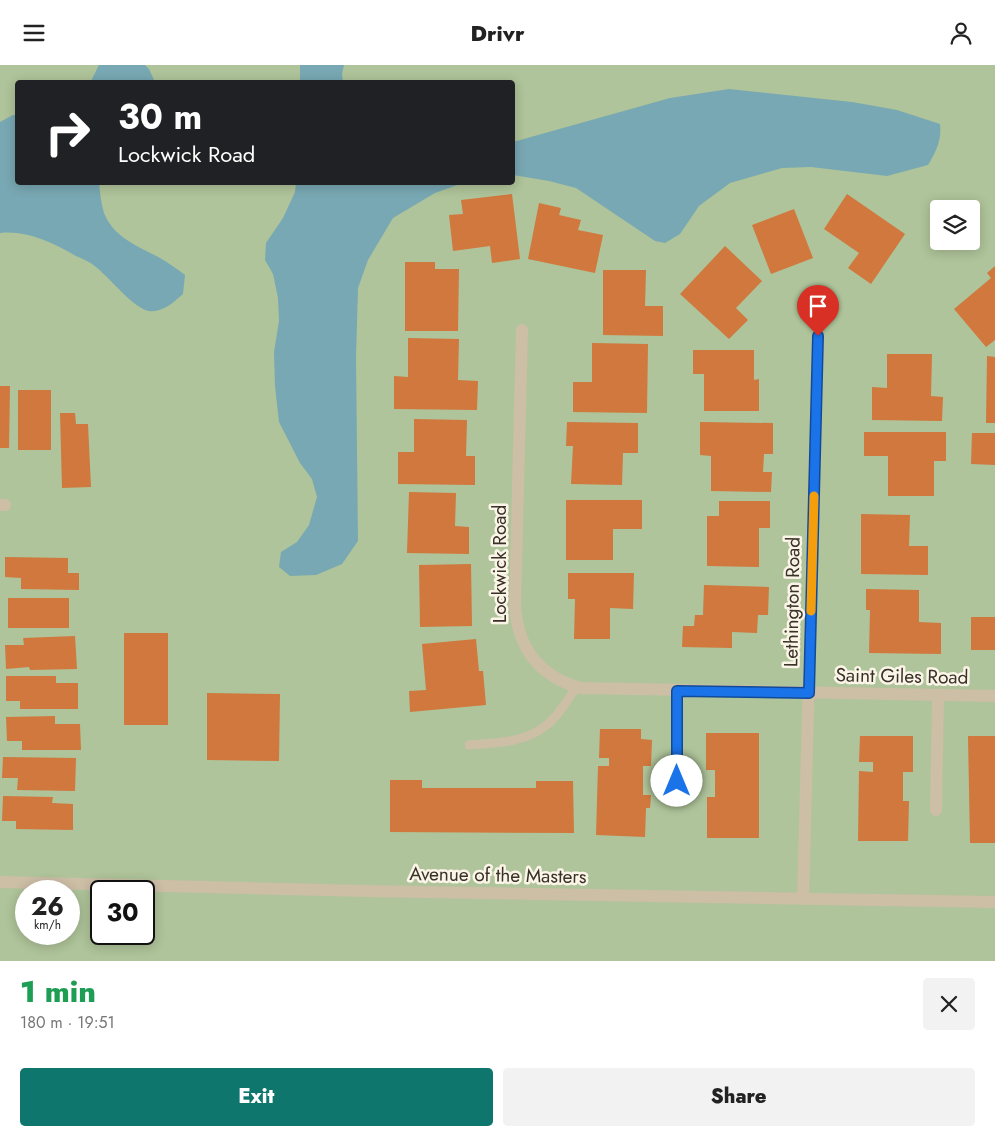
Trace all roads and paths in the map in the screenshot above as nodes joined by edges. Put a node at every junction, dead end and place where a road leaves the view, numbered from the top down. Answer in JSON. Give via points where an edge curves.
{"nodes":[{"id":1,"x":522,"y":330,"type":"dead end"},
{"id":2,"x":818,"y":336,"type":"dead end"},
{"id":3,"x":577,"y":687,"type":"junction"},
{"id":4,"x":677,"y":691,"type":"junction"},
{"id":5,"x":809,"y":693,"type":"junction"},
{"id":6,"x":938,"y":695,"type":"junction"},
{"id":7,"x":995,"y":696,"type":"edge"},
{"id":8,"x":469,"y":745,"type":"dead end"},
{"id":9,"x":677,"y":799,"type":"dead end"},
{"id":10,"x":936,"y":810,"type":"dead end"},
{"id":11,"x":0,"y":882,"type":"edge"},
{"id":12,"x":804,"y":899,"type":"junction"},
{"id":13,"x":995,"y":902,"type":"edge"}],
"edges":[{"from":1,"to":3,"type":"street","name":"Lockwick Road","via":[[516,621],[527,650],[541,668]]},
{"from":2,"to":5,"type":"street","name":"Lethington Road"},
{"from":3,"to":4,"type":"street","name":"Lockwick Road"},
{"from":3,"to":8,"type":"lane","via":[[545,727],[526,738]]},
{"from":4,"to":5,"type":"street","name":"Lockwick Road"},
{"from":4,"to":9,"type":"street"},
{"from":5,"to":6,"type":"street","name":"Saint Giles Road"},
{"from":5,"to":12,"type":"street","name":"Lethington Road"},
{"from":6,"to":7,"type":"street","name":"Saint Giles Road"},
{"from":6,"to":10,"type":"street"},
{"from":11,"to":12,"type":"street","name":"Avenue of the Masters"},
{"from":12,"to":13,"type":"street","name":"Avenue of the Masters"}]}
